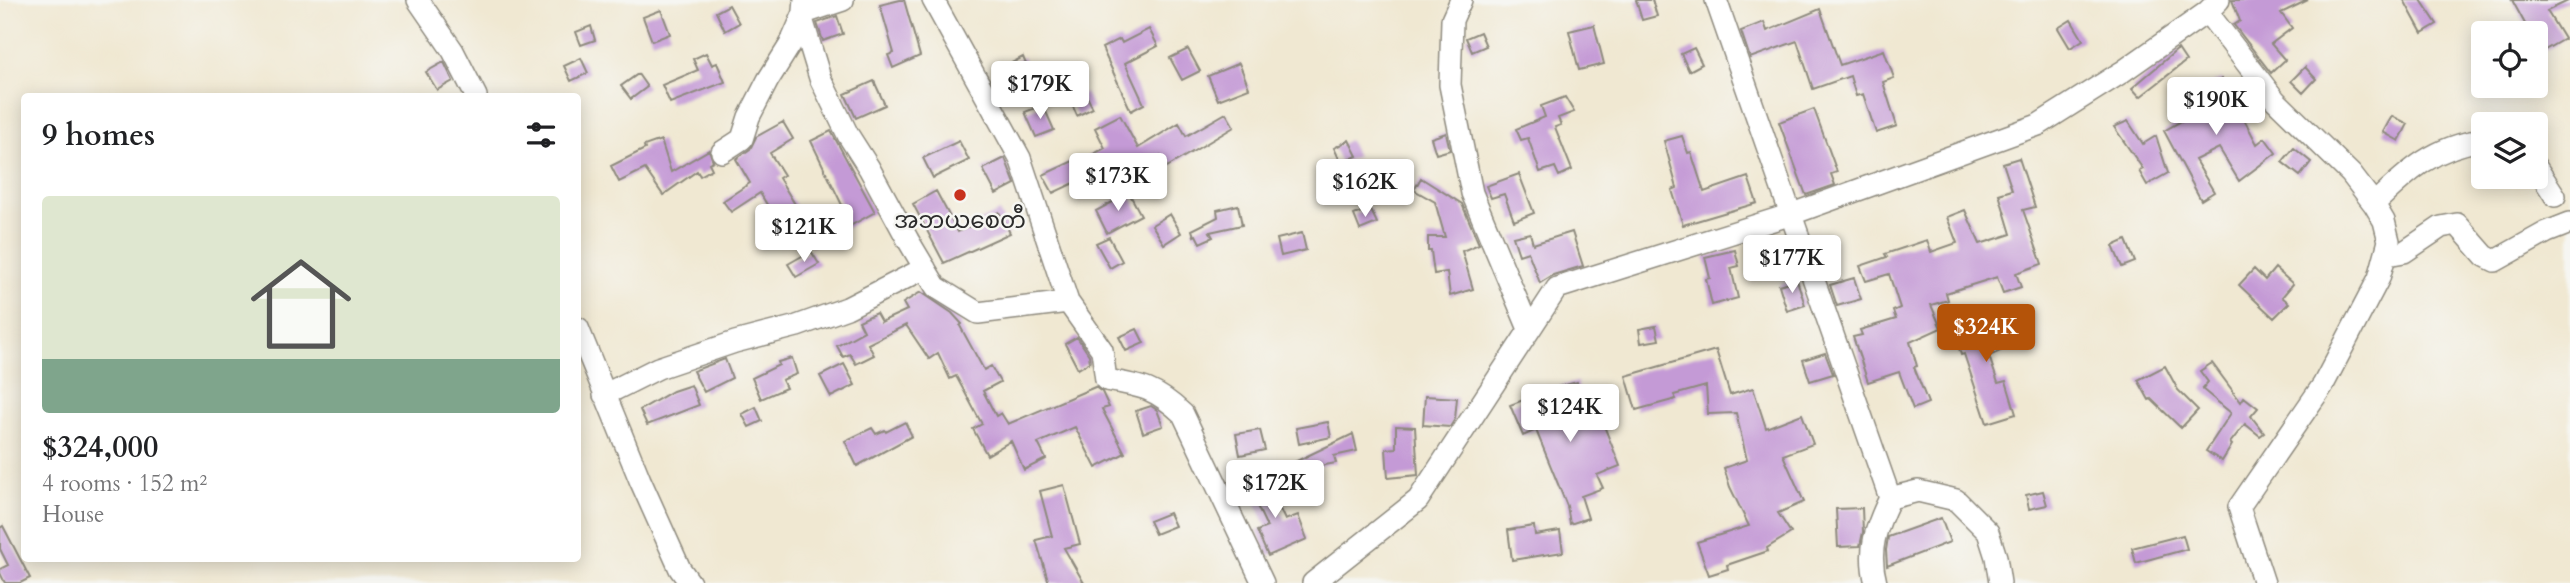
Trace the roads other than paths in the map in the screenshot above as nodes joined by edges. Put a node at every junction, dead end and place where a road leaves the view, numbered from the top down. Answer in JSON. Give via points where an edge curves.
{"nodes":[{"id":1,"x":418,"y":0,"type":"edge"},
{"id":2,"x":843,"y":0,"type":"edge"},
{"id":3,"x":933,"y":0,"type":"edge"},
{"id":4,"x":1461,"y":0,"type":"edge"},
{"id":5,"x":1716,"y":0,"type":"edge"},
{"id":6,"x":805,"y":6,"type":"edge"},
{"id":7,"x":2213,"y":6,"type":"edge"},
{"id":8,"x":474,"y":93,"type":"edge"},
{"id":9,"x":2471,"y":142,"type":"edge"},
{"id":10,"x":722,"y":152,"type":"dead end"},
{"id":11,"x":2548,"y":186,"type":"edge"},
{"id":12,"x":2555,"y":197,"type":"dead end"},
{"id":13,"x":2374,"y":204,"type":"junction"},
{"id":14,"x":1792,"y":214,"type":"junction"},
{"id":15,"x":2570,"y":223,"type":"edge"},
{"id":16,"x":2387,"y":256,"type":"junction"},
{"id":17,"x":925,"y":268,"type":"junction"},
{"id":18,"x":1068,"y":302,"type":"junction"},
{"id":19,"x":1529,"y":329,"type":"junction"},
{"id":20,"x":583,"y":361,"type":"edge"},
{"id":21,"x":604,"y":395,"type":"junction"},
{"id":22,"x":1891,"y":498,"type":"junction"},
{"id":23,"x":690,"y":583,"type":"edge"},
{"id":24,"x":1263,"y":583,"type":"edge"},
{"id":25,"x":1313,"y":583,"type":"edge"},
{"id":26,"x":1876,"y":583,"type":"edge"},
{"id":27,"x":2000,"y":583,"type":"edge"},
{"id":28,"x":2264,"y":583,"type":"edge"}],
"edges":[{"from":1,"to":8,"type":"street"},
{"from":2,"to":6,"type":"street"},
{"from":3,"to":18,"type":"street","via":[[1020,158]]},
{"from":4,"to":19,"type":"street","via":[[1452,20],[1450,85],[1472,193]]},
{"from":5,"to":14,"type":"street"},
{"from":6,"to":10,"type":"street","via":[[742,139]]},
{"from":6,"to":17,"type":"street","via":[[803,22],[820,78]]},
{"from":7,"to":13,"type":"street","via":[[2275,100],[2351,174]]},
{"from":7,"to":14,"type":"street","via":[[2038,125]]},
{"from":9,"to":13,"type":"street","via":[[2427,158]]},
{"from":11,"to":12,"type":"street"},
{"from":13,"to":16,"type":"street","via":[[2384,221]]},
{"from":14,"to":19,"type":"street","via":[[1557,288]]},
{"from":14,"to":22,"type":"street"},
{"from":15,"to":16,"type":"street","via":[[2495,261],[2457,224]]},
{"from":16,"to":28,"type":"street","via":[[2323,385],[2239,507]]},
{"from":17,"to":18,"type":"street","via":[[936,287],[978,313]]},
{"from":17,"to":21,"type":"street","via":[[847,308],[658,368]]},
{"from":18,"to":24,"type":"street","via":[[1102,350],[1106,380],[1163,395],[1183,414]]},
{"from":19,"to":25,"type":"street","via":[[1418,500]]},
{"from":20,"to":21,"type":"street"},
{"from":21,"to":23,"type":"street"},
{"from":22,"to":26,"type":"street","via":[[1875,528],[1871,567]]},
{"from":22,"to":27,"type":"street","via":[[1918,491],[1956,500],[1988,532]]}]}
